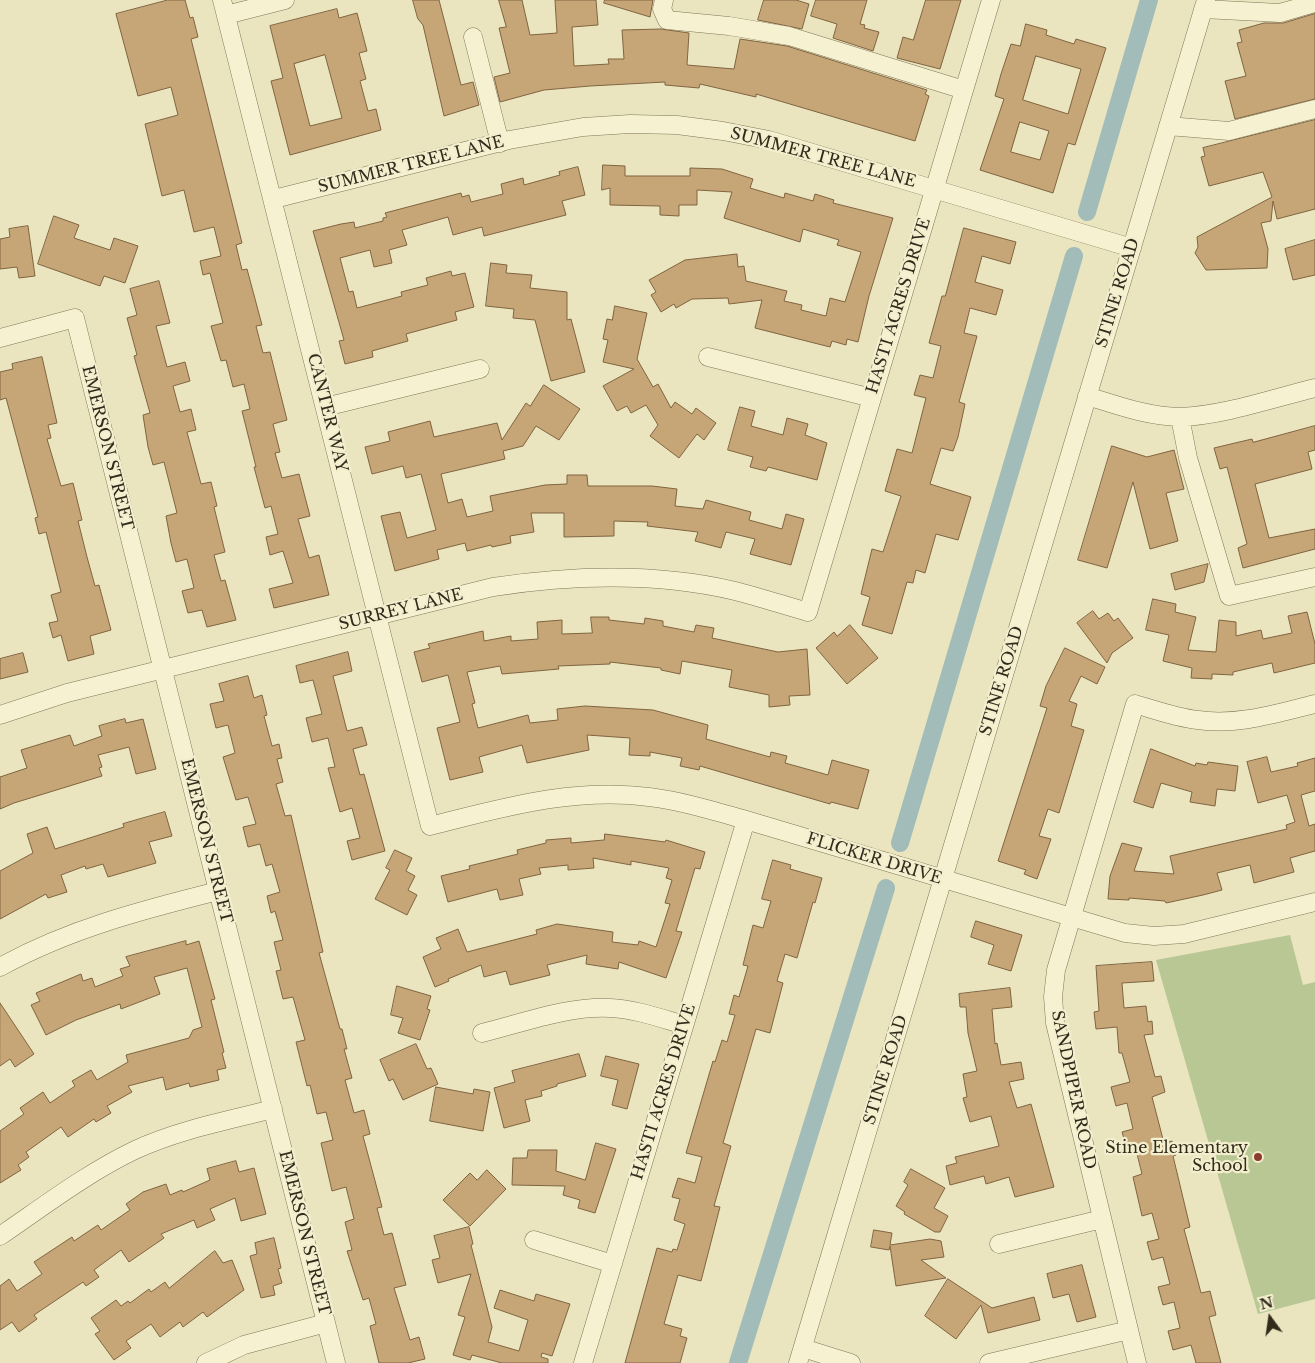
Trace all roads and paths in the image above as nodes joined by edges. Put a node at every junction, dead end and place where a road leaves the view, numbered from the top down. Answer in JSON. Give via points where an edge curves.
{"nodes":[{"id":1,"x":285,"y":0,"type":"edge"},
{"id":2,"x":664,"y":0,"type":"edge"},
{"id":3,"x":991,"y":0,"type":"edge"},
{"id":4,"x":1315,"y":3,"type":"edge"},
{"id":5,"x":1205,"y":5,"type":"edge"},
{"id":6,"x":224,"y":7,"type":"edge"},
{"id":7,"x":473,"y":36,"type":"dead end"},
{"id":8,"x":964,"y":90,"type":"junction"},
{"id":9,"x":1315,"y":109,"type":"edge"},
{"id":10,"x":1168,"y":126,"type":"junction"},
{"id":11,"x":500,"y":143,"type":"junction"},
{"id":12,"x":934,"y":189,"type":"junction"},
{"id":13,"x":274,"y":199,"type":"junction"},
{"id":14,"x":1132,"y":248,"type":"junction"},
{"id":15,"x":0,"y":338,"type":"edge"},
{"id":16,"x":708,"y":357,"type":"dead end"},
{"id":17,"x":480,"y":369,"type":"dead end"},
{"id":18,"x":1315,"y":388,"type":"edge"},
{"id":19,"x":1087,"y":396,"type":"junction"},
{"id":20,"x":872,"y":398,"type":"junction"},
{"id":21,"x":326,"y":407,"type":"junction"},
{"id":22,"x":1180,"y":417,"type":"junction"},
{"id":23,"x":1315,"y":577,"type":"edge"},
{"id":24,"x":808,"y":612,"type":"joint"},
{"id":25,"x":378,"y":615,"type":"junction"},
{"id":26,"x":163,"y":668,"type":"junction"},
{"id":27,"x":1315,"y":704,"type":"edge"},
{"id":28,"x":0,"y":715,"type":"edge"},
{"id":29,"x":746,"y":820,"type":"junction"},
{"id":30,"x":430,"y":826,"type":"joint"},
{"id":31,"x":943,"y":879,"type":"junction"},
{"id":32,"x":218,"y":891,"type":"junction"},
{"id":33,"x":1315,"y":902,"type":"edge"},
{"id":34,"x":1071,"y":918,"type":"junction"},
{"id":35,"x":0,"y":967,"type":"edge"},
{"id":36,"x":684,"y":1025,"type":"junction"},
{"id":37,"x":482,"y":1033,"type":"dead end"},
{"id":38,"x":273,"y":1109,"type":"junction"},
{"id":39,"x":1102,"y":1219,"type":"junction"},
{"id":40,"x":0,"y":1236,"type":"edge"},
{"id":41,"x":534,"y":1240,"type":"dead end"},
{"id":42,"x":998,"y":1244,"type":"dead end"},
{"id":43,"x":613,"y":1264,"type":"junction"},
{"id":44,"x":326,"y":1324,"type":"junction"},
{"id":45,"x":1129,"y":1330,"type":"junction"},
{"id":46,"x":800,"y":1356,"type":"edge"},
{"id":47,"x":206,"y":1363,"type":"edge"},
{"id":48,"x":336,"y":1363,"type":"edge"},
{"id":49,"x":583,"y":1363,"type":"edge"},
{"id":50,"x":851,"y":1363,"type":"edge"},
{"id":51,"x":988,"y":1363,"type":"edge"},
{"id":52,"x":1137,"y":1363,"type":"edge"}],
"edges":[{"from":1,"to":6,"type":"street"},
{"from":2,"to":8,"type":"street","via":[[662,9],[667,20],[789,36]]},
{"from":3,"to":8,"type":"street","name":"HASTI ACRES DRIVE"},
{"from":4,"to":5,"type":"street","via":[[1280,12]]},
{"from":5,"to":10,"type":"street","name":"STINE ROAD"},
{"from":6,"to":13,"type":"street","name":"CANTER WAY"},
{"from":7,"to":11,"type":"street"},
{"from":8,"to":12,"type":"street","name":"HASTI ACRES DRIVE"},
{"from":9,"to":10,"type":"street","via":[[1229,131]]},
{"from":10,"to":14,"type":"street","name":"STINE ROAD"},
{"from":11,"to":12,"type":"street","name":"SUMMER TREE LANE","via":[[583,127],[677,125],[769,140]]},
{"from":11,"to":13,"type":"street","name":"SUMMER TREE LANE"},
{"from":12,"to":14,"type":"street","name":"SUMMER TREE LANE"},
{"from":12,"to":20,"type":"street","name":"HASTI ACRES DRIVE"},
{"from":13,"to":21,"type":"street","name":"CANTER WAY"},
{"from":14,"to":19,"type":"street","name":"STINE ROAD"},
{"from":15,"to":26,"type":"street","name":"EMERSON STREET","via":[[75,318]]},
{"from":16,"to":20,"type":"street"},
{"from":17,"to":21,"type":"street"},
{"from":18,"to":22,"type":"street"},
{"from":19,"to":22,"type":"street","via":[[1153,414]]},
{"from":19,"to":31,"type":"street","name":"STINE ROAD"},
{"from":20,"to":24,"type":"street","name":"HASTI ACRES DRIVE"},
{"from":21,"to":25,"type":"street","name":"CANTER WAY"},
{"from":22,"to":23,"type":"street","via":[[1188,458],[1229,596]]},
{"from":24,"to":25,"type":"street","name":"SURREY LANE","via":[[734,591],[684,582],[634,577],[583,577],[493,587]]},
{"from":25,"to":26,"type":"street","name":"SURREY LANE"},
{"from":25,"to":30,"type":"street","name":"CANTER WAY"},
{"from":26,"to":28,"type":"street","name":"SURREY LANE","via":[[67,693]]},
{"from":26,"to":32,"type":"street","name":"EMERSON STREET"},
{"from":27,"to":34,"type":"street","name":"SANDPIPER ROAD","via":[[1248,720],[1224,722],[1198,720],[1135,704]]},
{"from":29,"to":30,"type":"street","name":"FLICKER DRIVE","via":[[686,803],[610,794],[534,801]]},
{"from":29,"to":31,"type":"street","name":"FLICKER DRIVE"},
{"from":29,"to":36,"type":"street","name":"HASTI ACRES DRIVE"},
{"from":31,"to":34,"type":"street","name":"FLICKER DRIVE"},
{"from":31,"to":46,"type":"street","name":"STINE ROAD"},
{"from":32,"to":35,"type":"street","via":[[122,915],[72,932]]},
{"from":32,"to":38,"type":"street","name":"EMERSON STREET"},
{"from":33,"to":34,"type":"street","name":"FLICKER DRIVE","via":[[1184,934],[1154,936],[1125,933]]},
{"from":34,"to":39,"type":"street","name":"SANDPIPER ROAD","via":[[1056,970],[1053,996],[1056,1023]]},
{"from":36,"to":37,"type":"street","via":[[633,1010],[609,1008],[567,1012]]},
{"from":36,"to":43,"type":"street","name":"HASTI ACRES DRIVE"},
{"from":38,"to":40,"type":"street","via":[[180,1133],[135,1150],[93,1172]]},
{"from":38,"to":44,"type":"street","name":"EMERSON STREET"},
{"from":39,"to":42,"type":"street"},
{"from":39,"to":45,"type":"street","name":"SANDPIPER ROAD"},
{"from":41,"to":43,"type":"street"},
{"from":43,"to":49,"type":"street","name":"HASTI ACRES DRIVE"},
{"from":44,"to":47,"type":"street","via":[[244,1345]]},
{"from":44,"to":48,"type":"street","name":"EMERSON STREET"},
{"from":45,"to":51,"type":"street"},
{"from":45,"to":52,"type":"street","name":"SANDPIPER ROAD"},
{"from":46,"to":50,"type":"street"}]}
